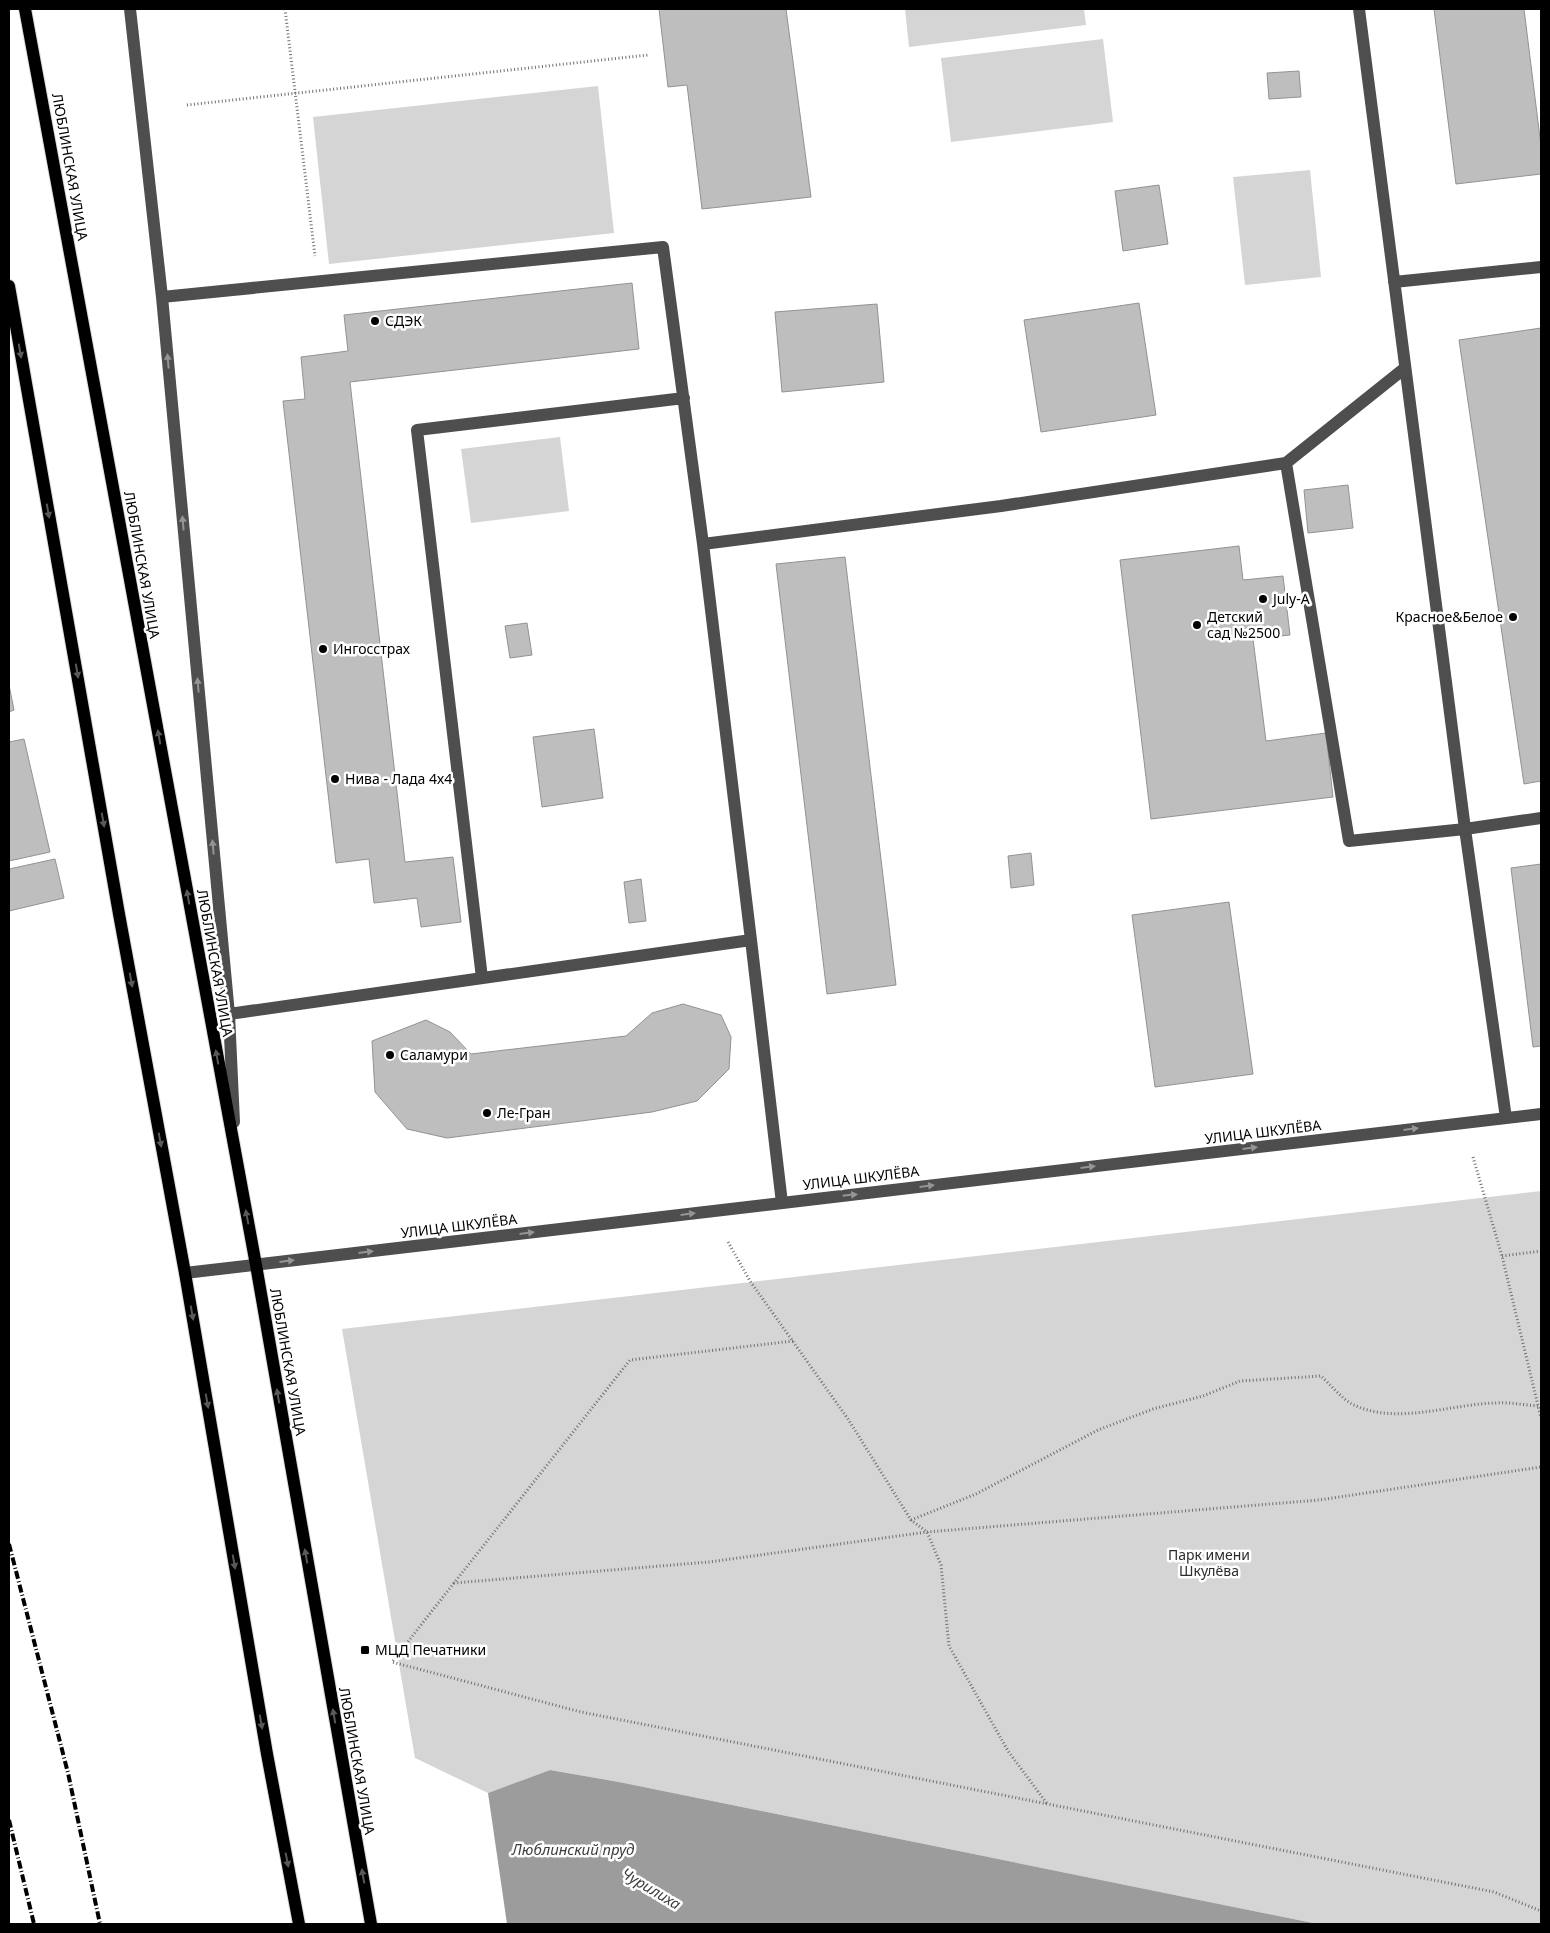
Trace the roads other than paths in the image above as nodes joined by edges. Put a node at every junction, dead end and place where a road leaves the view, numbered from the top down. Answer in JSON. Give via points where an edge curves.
{"nodes":[{"id":1,"x":26,"y":9,"type":"edge"},
{"id":2,"x":130,"y":9,"type":"edge"},
{"id":3,"x":1359,"y":9,"type":"edge"},
{"id":4,"x":1541,"y":267,"type":"edge"},
{"id":5,"x":1394,"y":282,"type":"junction"},
{"id":6,"x":9,"y":286,"type":"edge"},
{"id":7,"x":162,"y":297,"type":"junction"},
{"id":8,"x":1405,"y":368,"type":"junction"},
{"id":9,"x":684,"y":398,"type":"junction"},
{"id":10,"x":1286,"y":463,"type":"junction"},
{"id":11,"x":704,"y":544,"type":"junction"},
{"id":12,"x":1541,"y":818,"type":"edge"},
{"id":13,"x":1465,"y":829,"type":"junction"},
{"id":14,"x":751,"y":940,"type":"junction"},
{"id":15,"x":482,"y":978,"type":"junction"},
{"id":16,"x":229,"y":1014,"type":"junction"},
{"id":17,"x":1541,"y":1114,"type":"edge"},
{"id":18,"x":1506,"y":1118,"type":"junction"},
{"id":19,"x":235,"y":1157,"type":"junction"},
{"id":20,"x":782,"y":1203,"type":"junction"},
{"id":21,"x":256,"y":1265,"type":"junction"},
{"id":22,"x":185,"y":1273,"type":"junction"},
{"id":23,"x":299,"y":1924,"type":"edge"},
{"id":24,"x":371,"y":1924,"type":"edge"}],
"edges":[{"from":19,"to":1,"type":"main road","name":"ЛЮБЛИНСКАЯ УЛИЦА","one_way":true},
{"from":2,"to":7,"type":"street"},
{"from":3,"to":5,"type":"street"},
{"from":4,"to":5,"type":"street"},
{"from":5,"to":8,"type":"street"},
{"from":6,"to":22,"type":"main road","one_way":true},
{"from":7,"to":9,"type":"street","via":[[663,247]]},
{"from":16,"to":7,"type":"street","one_way":true},
{"from":8,"to":10,"type":"street"},
{"from":8,"to":13,"type":"street"},
{"from":9,"to":11,"type":"street"},
{"from":9,"to":15,"type":"street","via":[[417,430]]},
{"from":10,"to":11,"type":"street","via":[[1001,506]]},
{"from":10,"to":13,"type":"street","via":[[1349,841]]},
{"from":11,"to":14,"type":"street"},
{"from":12,"to":13,"type":"street"},
{"from":13,"to":18,"type":"street"},
{"from":14,"to":15,"type":"street"},
{"from":14,"to":20,"type":"street"},
{"from":15,"to":16,"type":"street"},
{"from":16,"to":19,"type":"street"},
{"from":17,"to":18,"type":"street","name":"УЛИЦА ШКУЛЁВА"},
{"from":20,"to":18,"type":"street","name":"УЛИЦА ШКУЛЁВА","one_way":true},
{"from":21,"to":19,"type":"main road","name":"ЛЮБЛИНСКАЯ УЛИЦА","one_way":true},
{"from":21,"to":20,"type":"street","name":"УЛИЦА ШКУЛЁВА","one_way":true},
{"from":21,"to":22,"type":"street","name":"УЛИЦА ШКУЛЁВА"},
{"from":24,"to":21,"type":"main road","name":"ЛЮБЛИНСКАЯ УЛИЦА","one_way":true},
{"from":22,"to":23,"type":"main road","one_way":true}]}
